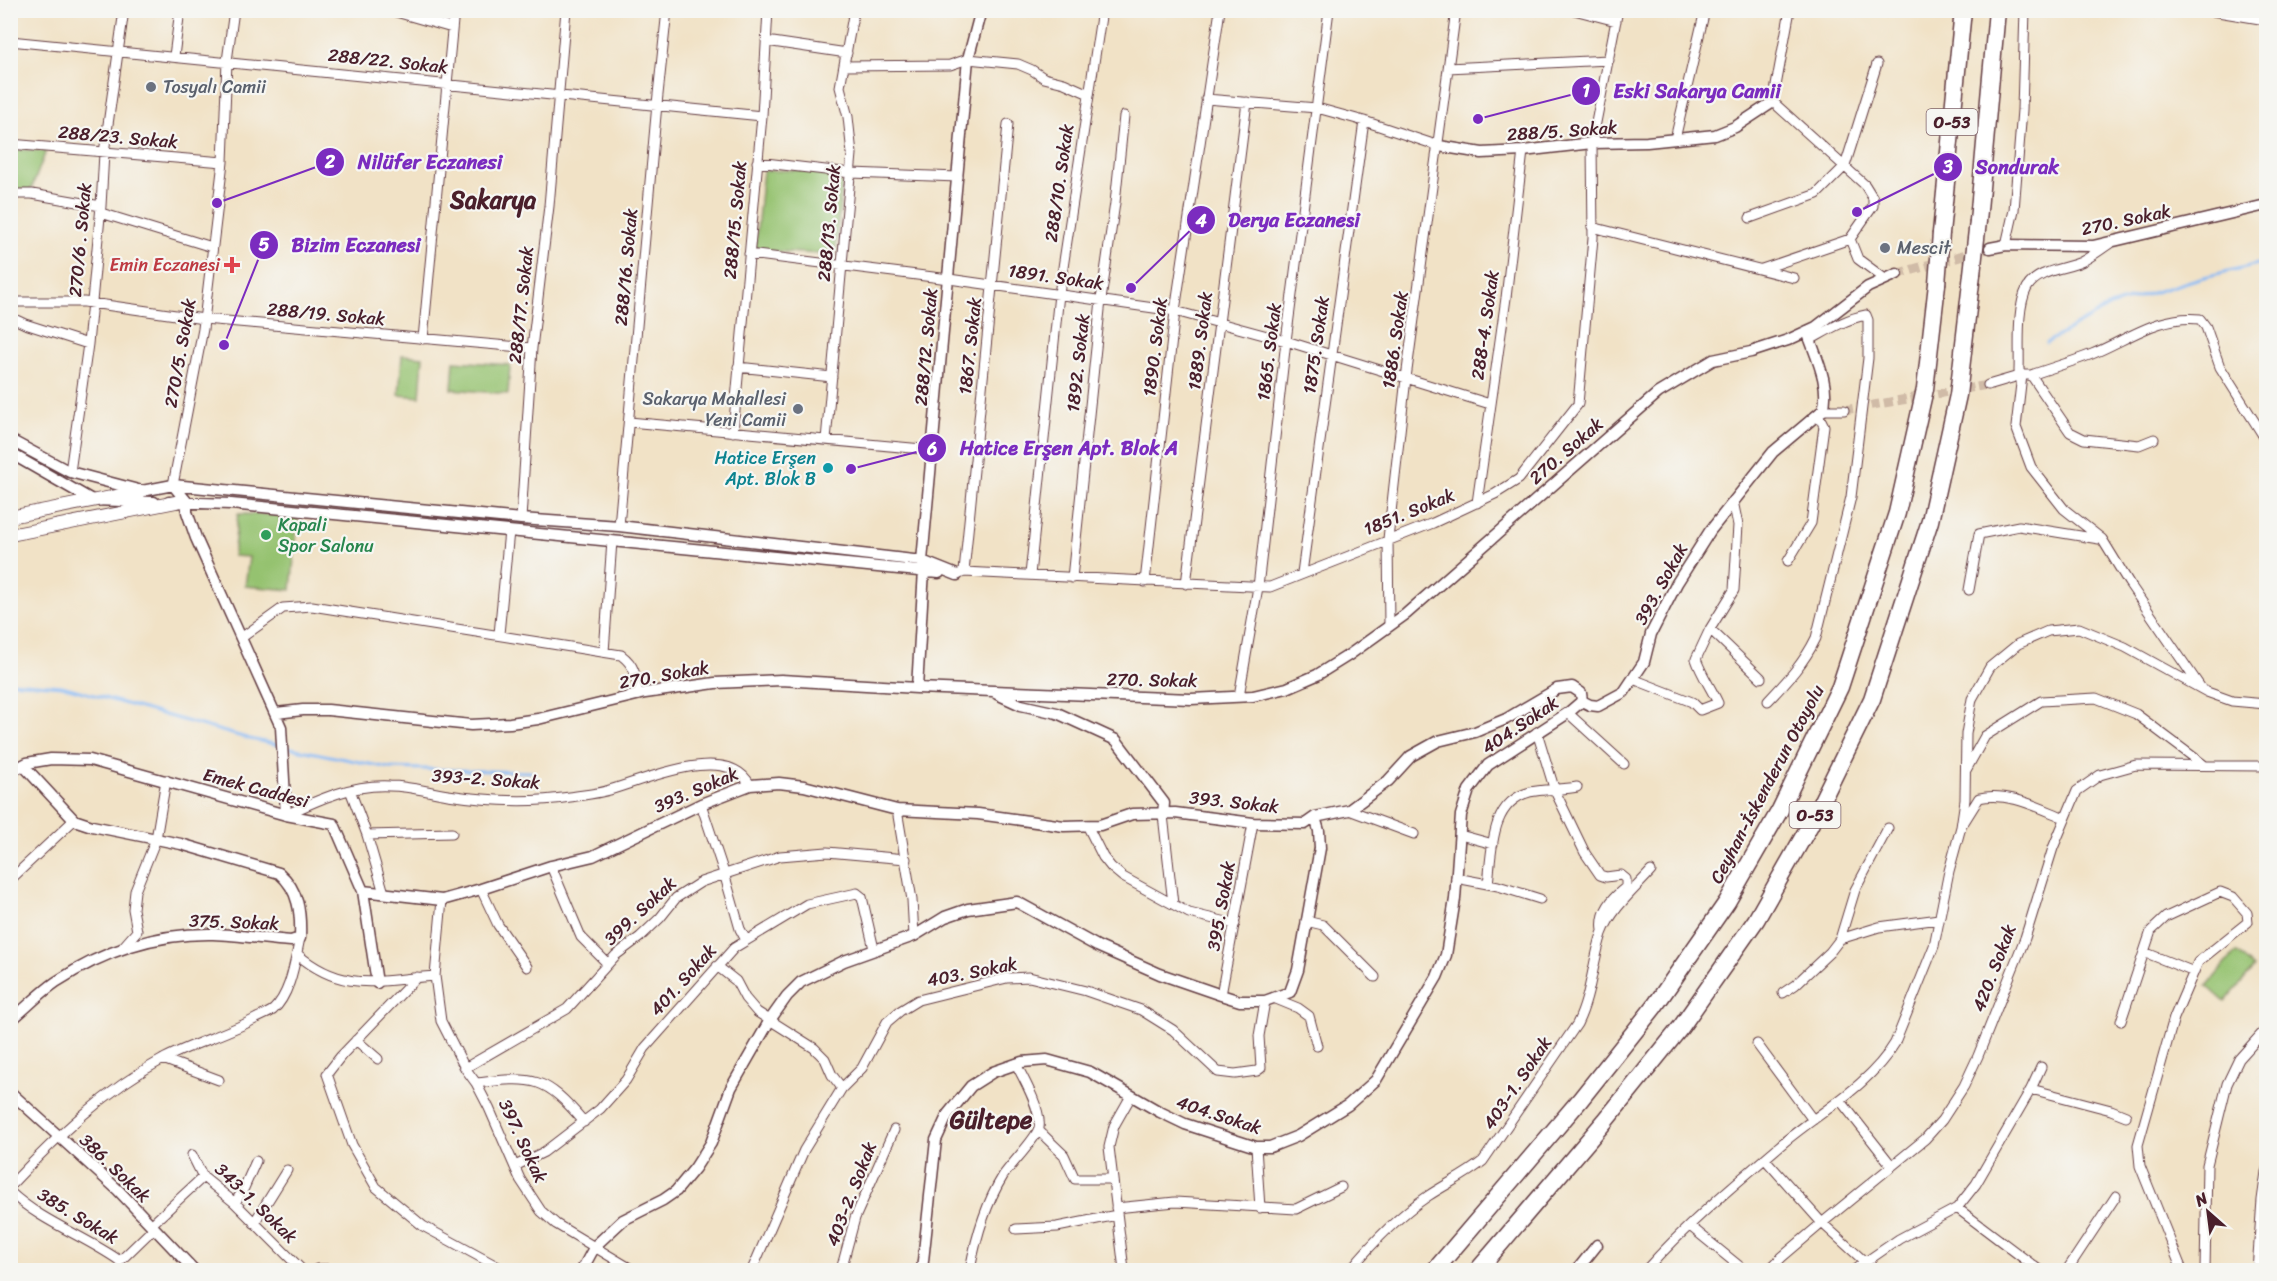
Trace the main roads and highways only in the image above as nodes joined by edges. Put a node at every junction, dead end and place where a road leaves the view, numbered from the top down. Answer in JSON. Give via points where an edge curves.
{"nodes":[{"id":1,"x":1963,"y":10,"type":"edge"},
{"id":2,"x":1997,"y":10,"type":"edge"},
{"id":3,"x":142,"y":491,"type":"road end"},
{"id":4,"x":182,"y":502,"type":"road end"},
{"id":5,"x":10,"y":517,"type":"edge"},
{"id":6,"x":10,"y":535,"type":"edge"},
{"id":7,"x":1435,"y":1270,"type":"edge"},
{"id":8,"x":1478,"y":1270,"type":"edge"}],
"edges":[{"from":1,"to":7,"type":"highway","name":"Ceyhan-İskenderun Otoyolu","number":"O-53","bridge":true,"via":[[1924,389],[1897,513],[1840,687],[1780,810],[1727,902],[1654,1007]]},
{"from":2,"to":8,"type":"highway","number":"O-53","bridge":true,"via":[[1958,395],[1930,521],[1872,699],[1810,825],[1756,920],[1682,1027]]},
{"from":3,"to":5,"type":"main road"},
{"from":4,"to":6,"type":"main road"}]}
